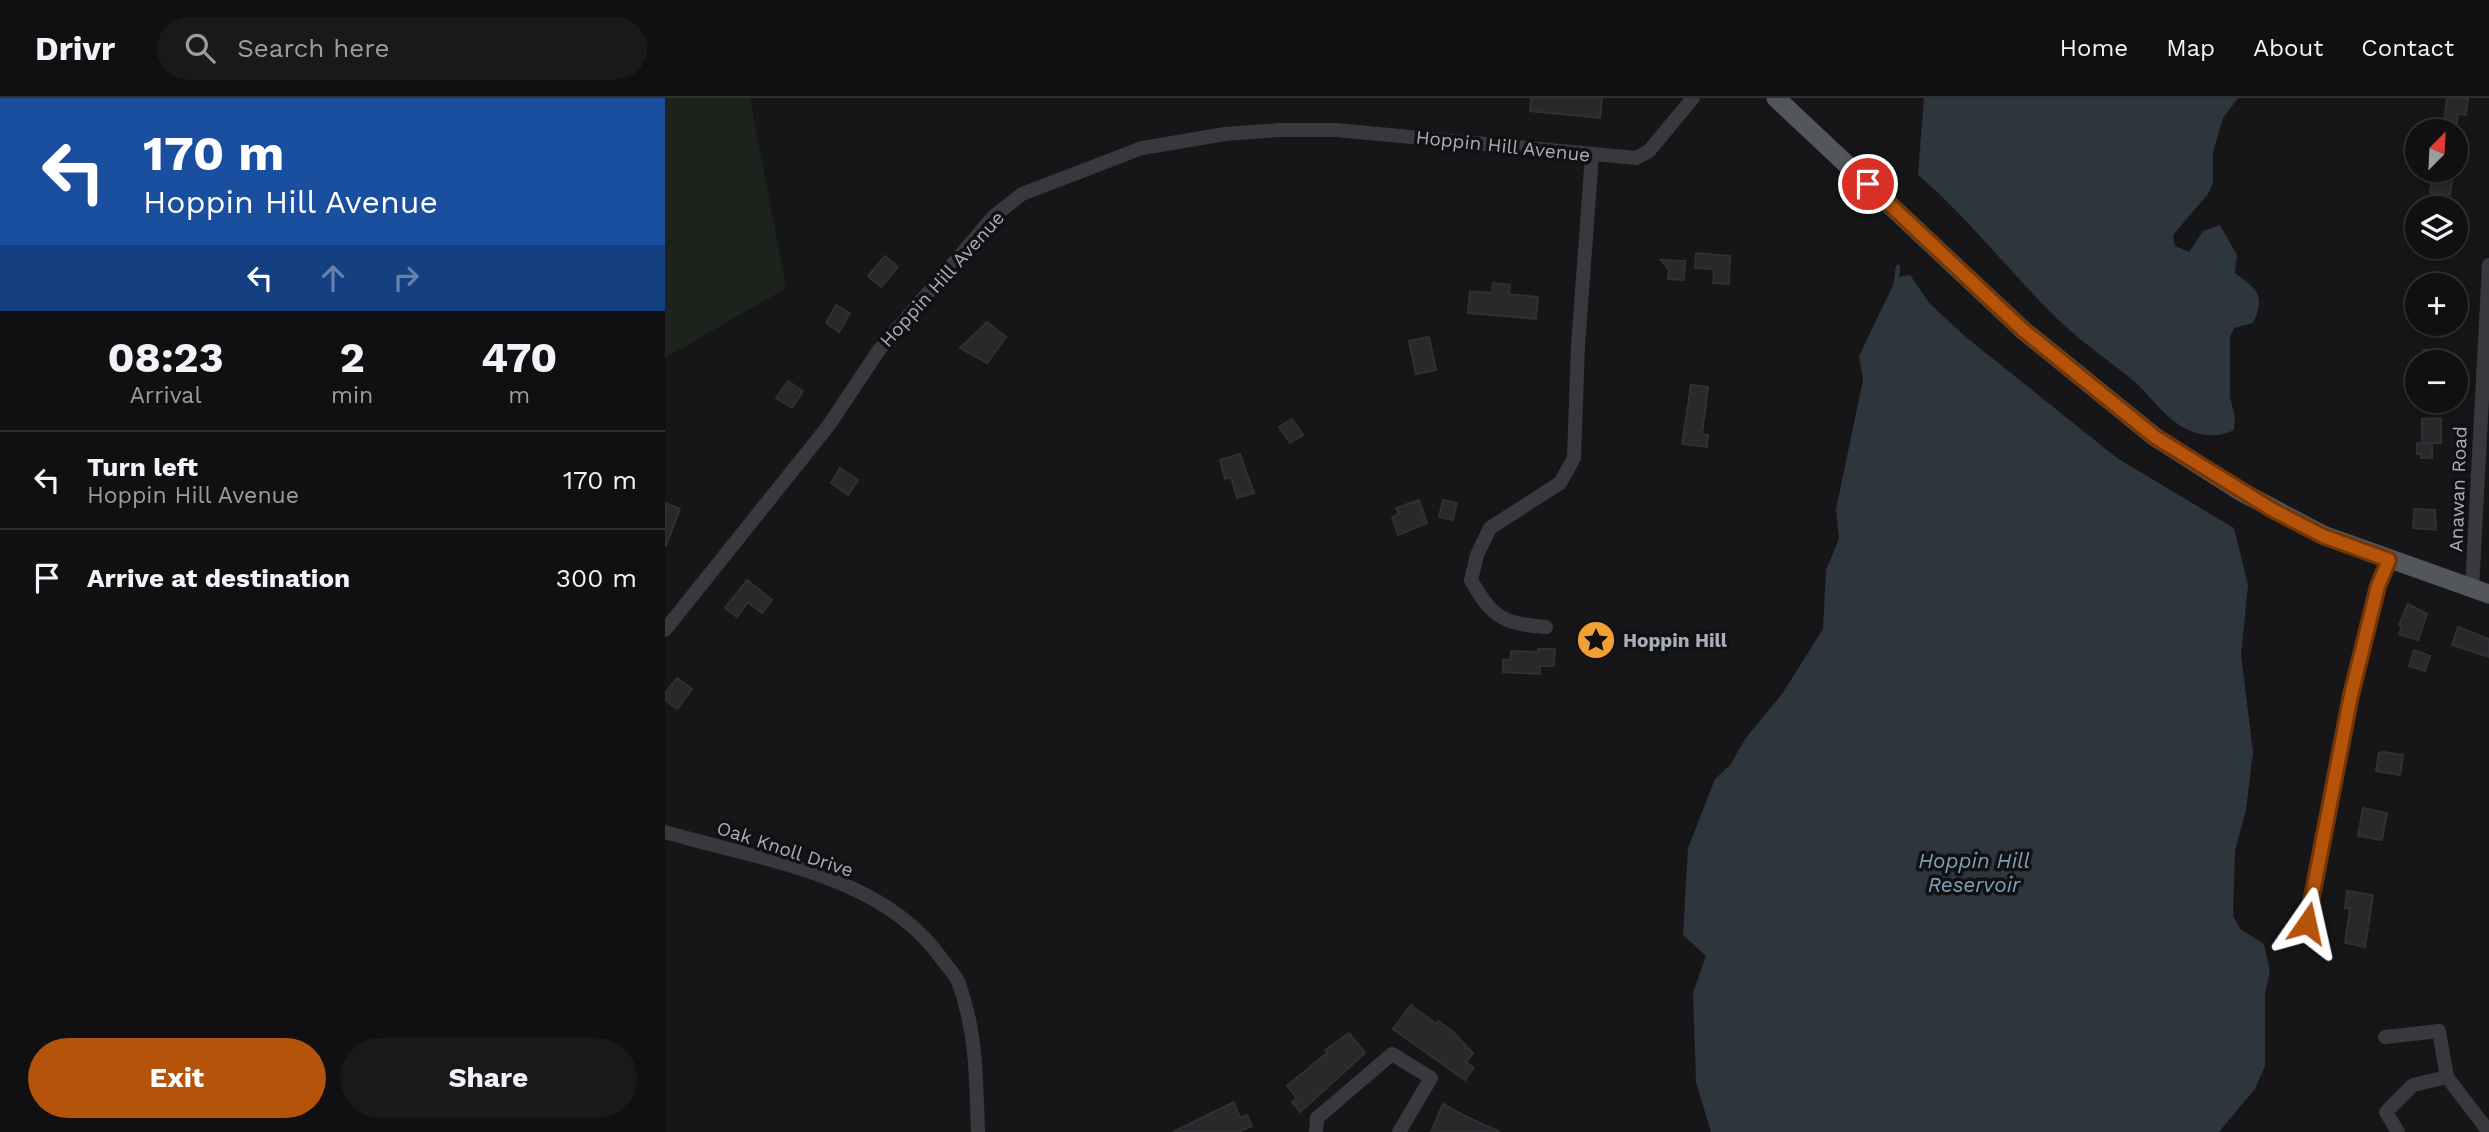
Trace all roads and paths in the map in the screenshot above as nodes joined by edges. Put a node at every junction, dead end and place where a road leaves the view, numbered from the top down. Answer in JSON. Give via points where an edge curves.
{"nodes":[{"id":1,"x":1693,"y":98,"type":"edge"},
{"id":2,"x":1776,"y":98,"type":"edge"},
{"id":3,"x":1592,"y":155,"type":"junction"},
{"id":4,"x":2489,"y":264,"type":"edge"},
{"id":5,"x":2484,"y":421,"type":"edge"},
{"id":6,"x":2389,"y":560,"type":"junction"},
{"id":7,"x":2481,"y":592,"type":"edge"},
{"id":8,"x":1546,"y":627,"type":"dead end"},
{"id":9,"x":665,"y":630,"type":"edge"},
{"id":10,"x":665,"y":832,"type":"edge"},
{"id":11,"x":2307,"y":923,"type":"dead end"},
{"id":12,"x":2385,"y":1037,"type":"dead end"},
{"id":13,"x":2447,"y":1077,"type":"junction"},
{"id":14,"x":978,"y":1132,"type":"edge"},
{"id":15,"x":1317,"y":1132,"type":"edge"},
{"id":16,"x":1399,"y":1132,"type":"edge"},
{"id":17,"x":2398,"y":1132,"type":"edge"},
{"id":18,"x":2489,"y":1132,"type":"edge"}],
"edges":[{"from":1,"to":3,"type":"street","name":"Hoppin Hill Avenue","via":[[1643,155],[1628,159]]},
{"from":2,"to":6,"type":"main road","via":[[2023,330],[2155,437],[2273,510],[2323,536]]},
{"from":3,"to":8,"type":"street","via":[[1574,458],[1560,483],[1490,528],[1471,580],[1492,613],[1516,625]]},
{"from":3,"to":9,"type":"street","name":"Hoppin Hill Avenue","via":[[1336,130],[1225,134],[1142,148],[1021,194],[994,216],[879,350],[829,425]]},
{"from":4,"to":5,"type":"street","name":"Anawan Road"},
{"from":5,"to":7,"type":"street","name":"Anawan Road"},
{"from":6,"to":7,"type":"main road"},
{"from":6,"to":11,"type":"street","via":[[2378,586],[2351,695]]},
{"from":10,"to":14,"type":"street","name":"Oak Knoll Drive","via":[[835,882],[913,925],[958,982],[972,1029]]},
{"from":12,"to":13,"type":"street","via":[[2439,1031]]},
{"from":13,"to":17,"type":"street","via":[[2413,1084],[2386,1112]]},
{"from":13,"to":18,"type":"street"},
{"from":15,"to":16,"type":"street","via":[[1317,1118],[1392,1054],[1431,1077]]}]}
